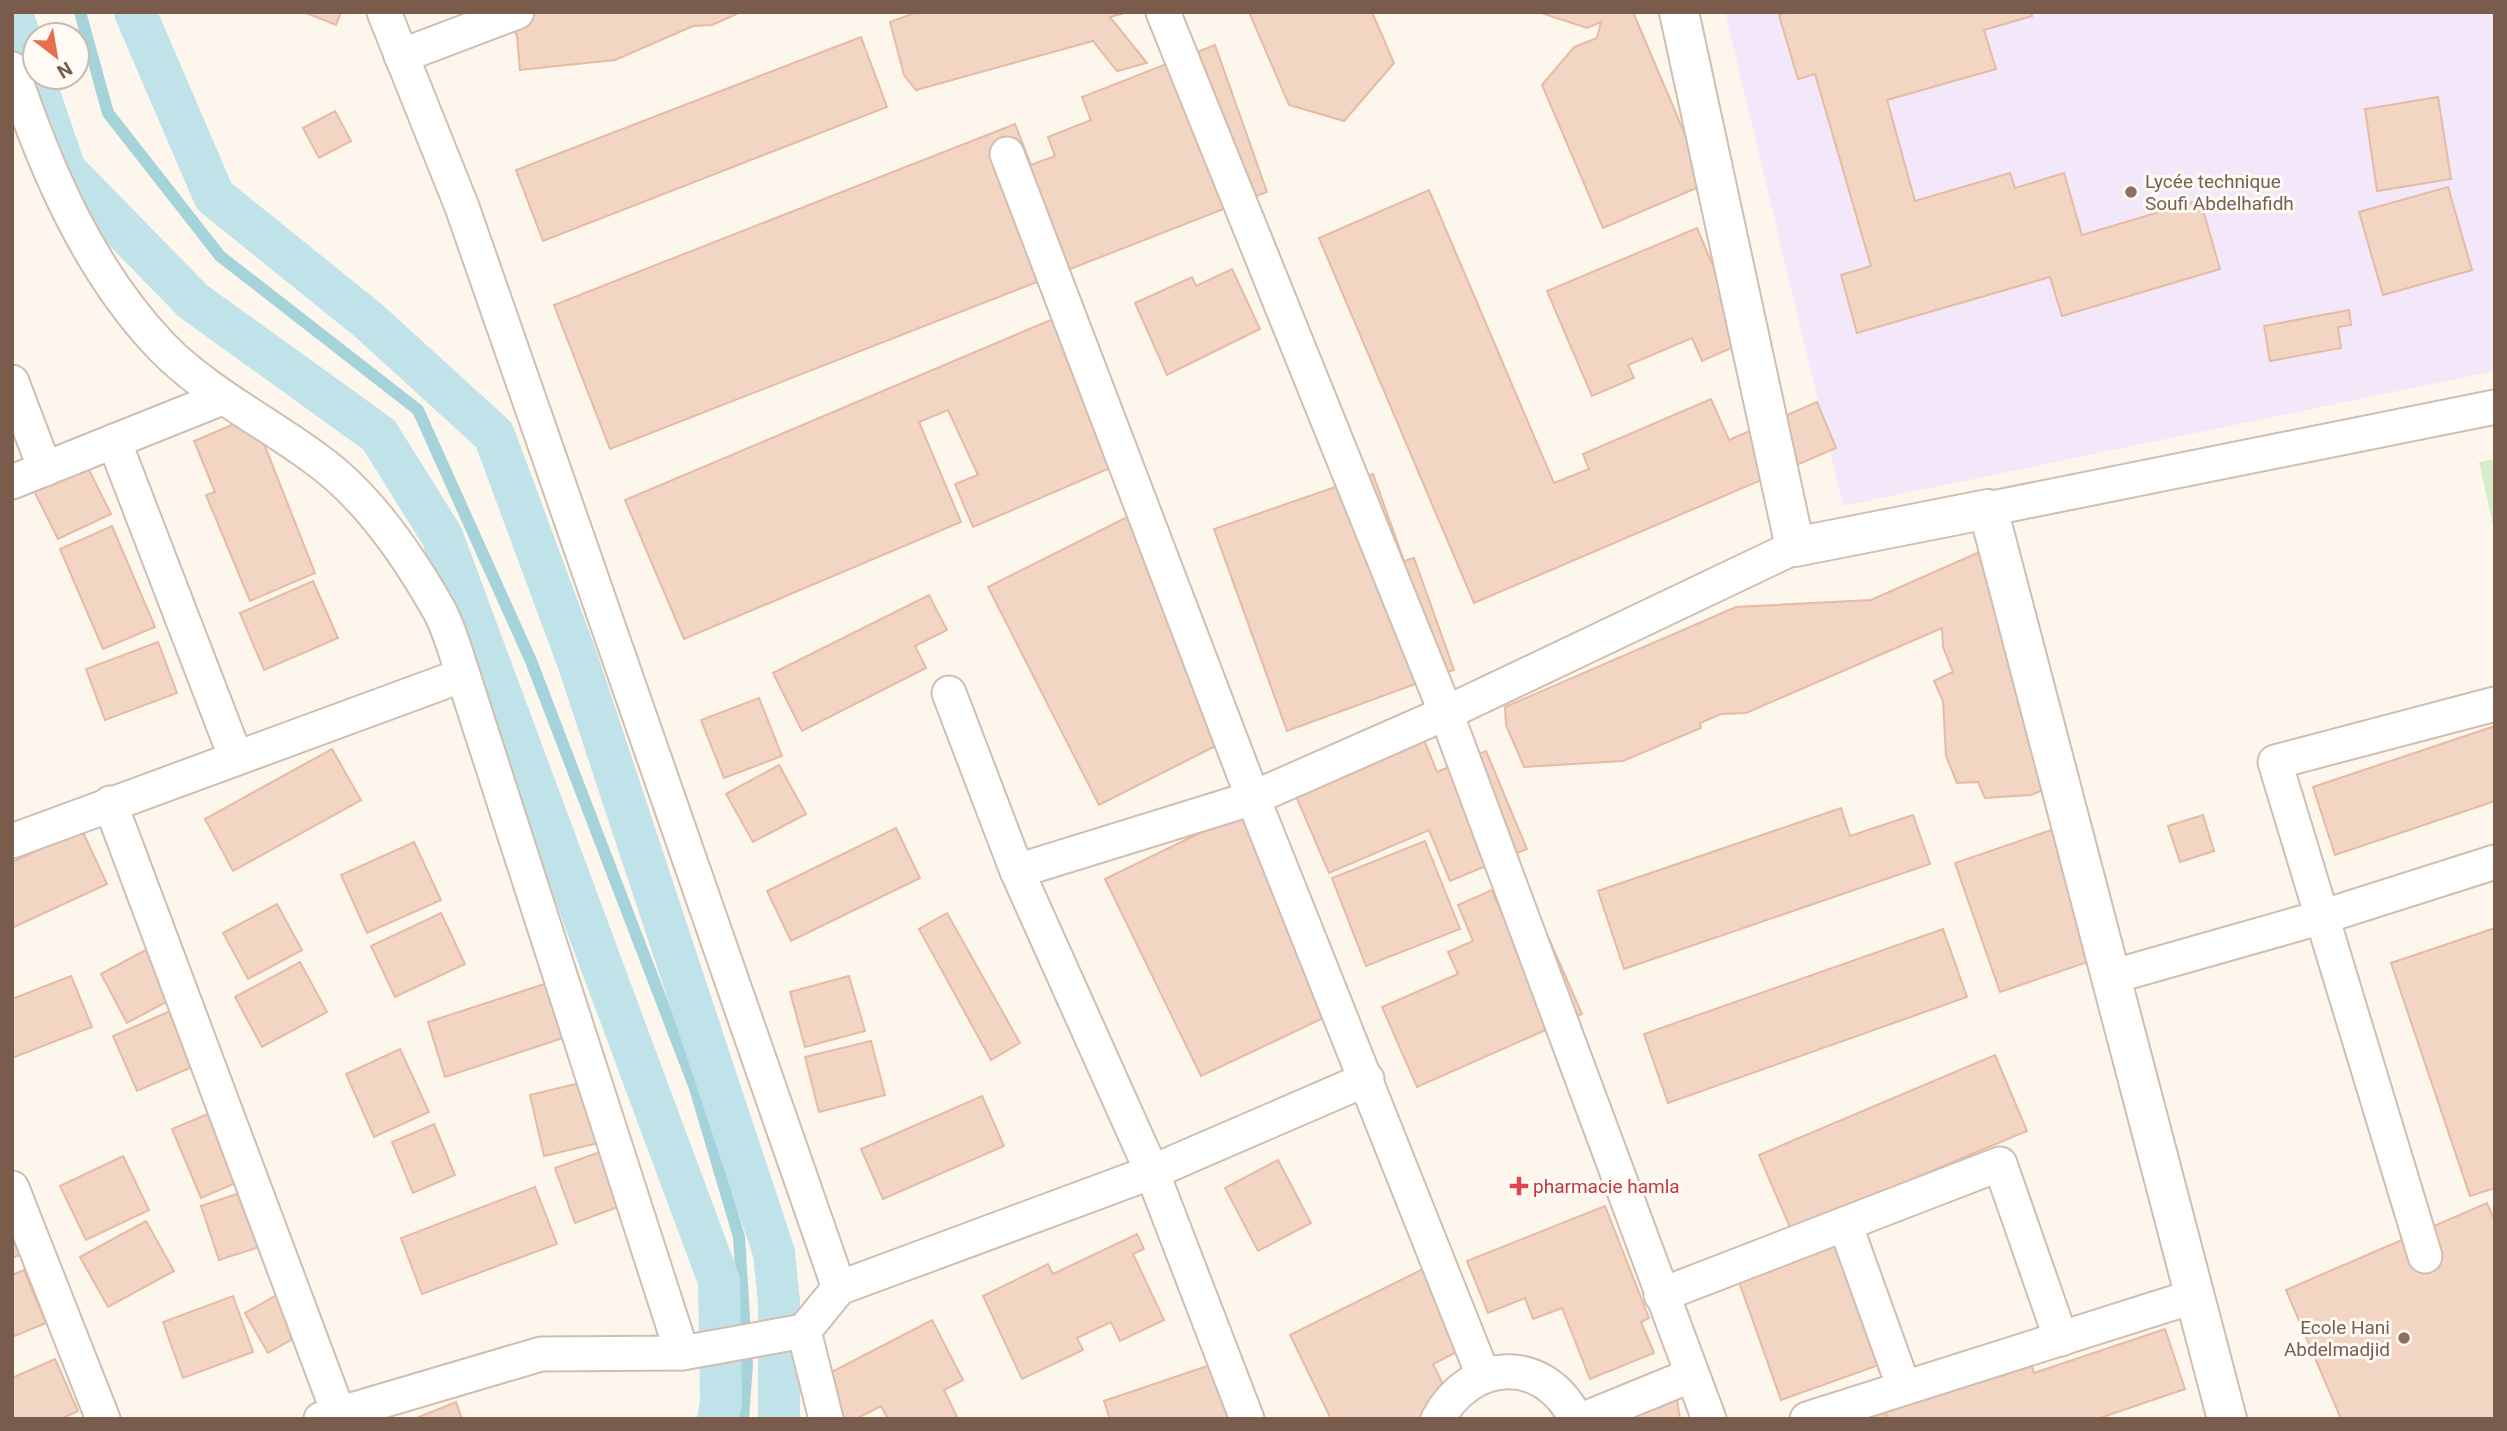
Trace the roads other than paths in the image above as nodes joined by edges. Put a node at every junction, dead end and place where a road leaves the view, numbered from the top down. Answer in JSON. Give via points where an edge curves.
{"nodes":[{"id":1,"x":384,"y":12,"type":"edge"},
{"id":2,"x":517,"y":12,"type":"edge"},
{"id":3,"x":1163,"y":12,"type":"edge"},
{"id":4,"x":1679,"y":12,"type":"edge"},
{"id":5,"x":401,"y":56,"type":"junction"},
{"id":6,"x":12,"y":69,"type":"edge"},
{"id":7,"x":1007,"y":154,"type":"dead end"},
{"id":8,"x":12,"y":382,"type":"edge"},
{"id":9,"x":222,"y":398,"type":"junction"},
{"id":10,"x":2495,"y":407,"type":"edge"},
{"id":11,"x":114,"y":441,"type":"junction"},
{"id":12,"x":45,"y":469,"type":"junction"},
{"id":13,"x":12,"y":482,"type":"edge"},
{"id":14,"x":1988,"y":509,"type":"junction"},
{"id":15,"x":1795,"y":547,"type":"junction"},
{"id":16,"x":464,"y":675,"type":"junction"},
{"id":17,"x":949,"y":693,"type":"dead end"},
{"id":18,"x":2495,"y":704,"type":"edge"},
{"id":19,"x":1446,"y":713,"type":"junction"},
{"id":20,"x":236,"y":758,"type":"junction"},
{"id":21,"x":1253,"y":798,"type":"junction"},
{"id":22,"x":110,"y":803,"type":"junction"},
{"id":23,"x":12,"y":841,"type":"edge"},
{"id":24,"x":2495,"y":862,"type":"edge"},
{"id":25,"x":1017,"y":870,"type":"junction"},
{"id":26,"x":2322,"y":916,"type":"junction"},
{"id":27,"x":2111,"y":977,"type":"junction"},
{"id":28,"x":1367,"y":1079,"type":"junction"},
{"id":29,"x":1152,"y":1172,"type":"junction"},
{"id":30,"x":12,"y":1188,"type":"edge"},
{"id":31,"x":1845,"y":1224,"type":"junction"},
{"id":32,"x":2425,"y":1256,"type":"dead end"},
{"id":33,"x":839,"y":1288,"type":"junction"},
{"id":34,"x":1661,"y":1295,"type":"junction"},
{"id":35,"x":2195,"y":1296,"type":"junction"},
{"id":36,"x":792,"y":1334,"type":"junction"},
{"id":37,"x":2061,"y":1339,"type":"junction"},
{"id":38,"x":682,"y":1353,"type":"junction"},
{"id":39,"x":1483,"y":1375,"type":"junction"},
{"id":40,"x":1692,"y":1375,"type":"junction"},
{"id":41,"x":1904,"y":1388,"type":"junction"},
{"id":42,"x":330,"y":1415,"type":"edge"},
{"id":43,"x":103,"y":1419,"type":"edge"},
{"id":44,"x":826,"y":1419,"type":"edge"},
{"id":45,"x":1247,"y":1419,"type":"edge"},
{"id":46,"x":1438,"y":1419,"type":"edge"},
{"id":47,"x":1576,"y":1419,"type":"edge"},
{"id":48,"x":1584,"y":1419,"type":"edge"},
{"id":49,"x":1709,"y":1419,"type":"edge"},
{"id":50,"x":1807,"y":1419,"type":"edge"},
{"id":51,"x":2227,"y":1419,"type":"edge"}],
"edges":[{"from":1,"to":5,"type":"street"},
{"from":2,"to":5,"type":"street"},
{"from":3,"to":19,"type":"street"},
{"from":4,"to":15,"type":"street"},
{"from":5,"to":33,"type":"street","via":[[462,207]]},
{"from":6,"to":9,"type":"street","via":[[72,219],[119,294],[163,347]]},
{"from":7,"to":21,"type":"street"},
{"from":8,"to":12,"type":"street"},
{"from":9,"to":11,"type":"street"},
{"from":9,"to":16,"type":"street","via":[[318,460],[366,503],[440,612]]},
{"from":10,"to":14,"type":"street"},
{"from":11,"to":12,"type":"street"},
{"from":11,"to":20,"type":"street"},
{"from":12,"to":13,"type":"street"},
{"from":14,"to":15,"type":"street"},
{"from":14,"to":27,"type":"street"},
{"from":15,"to":19,"type":"street"},
{"from":16,"to":20,"type":"street"},
{"from":16,"to":38,"type":"street"},
{"from":17,"to":25,"type":"street"},
{"from":18,"to":26,"type":"street","via":[[2275,762]]},
{"from":19,"to":21,"type":"street"},
{"from":19,"to":34,"type":"street"},
{"from":20,"to":22,"type":"street"},
{"from":21,"to":25,"type":"street"},
{"from":21,"to":28,"type":"street"},
{"from":22,"to":23,"type":"street"},
{"from":22,"to":42,"type":"street"},
{"from":24,"to":26,"type":"street"},
{"from":25,"to":29,"type":"street"},
{"from":26,"to":27,"type":"street"},
{"from":26,"to":32,"type":"street"},
{"from":27,"to":35,"type":"street"},
{"from":28,"to":29,"type":"street"},
{"from":28,"to":39,"type":"street"},
{"from":29,"to":33,"type":"street"},
{"from":29,"to":45,"type":"street"},
{"from":30,"to":43,"type":"street"},
{"from":31,"to":34,"type":"street"},
{"from":31,"to":37,"type":"street","via":[[2000,1164]]},
{"from":31,"to":41,"type":"street"},
{"from":33,"to":36,"type":"street"},
{"from":34,"to":40,"type":"street"},
{"from":35,"to":37,"type":"street"},
{"from":35,"to":51,"type":"street"},
{"from":36,"to":38,"type":"street"},
{"from":36,"to":44,"type":"street"},
{"from":37,"to":41,"type":"street"},
{"from":38,"to":42,"type":"street","via":[[541,1354]]},
{"from":39,"to":46,"type":"street","via":[[1448,1400]]},
{"from":39,"to":47,"type":"street","via":[[1521,1372],[1539,1379],[1556,1389]]},
{"from":40,"to":48,"type":"street"},
{"from":40,"to":49,"type":"street"},
{"from":41,"to":50,"type":"street"}]}
